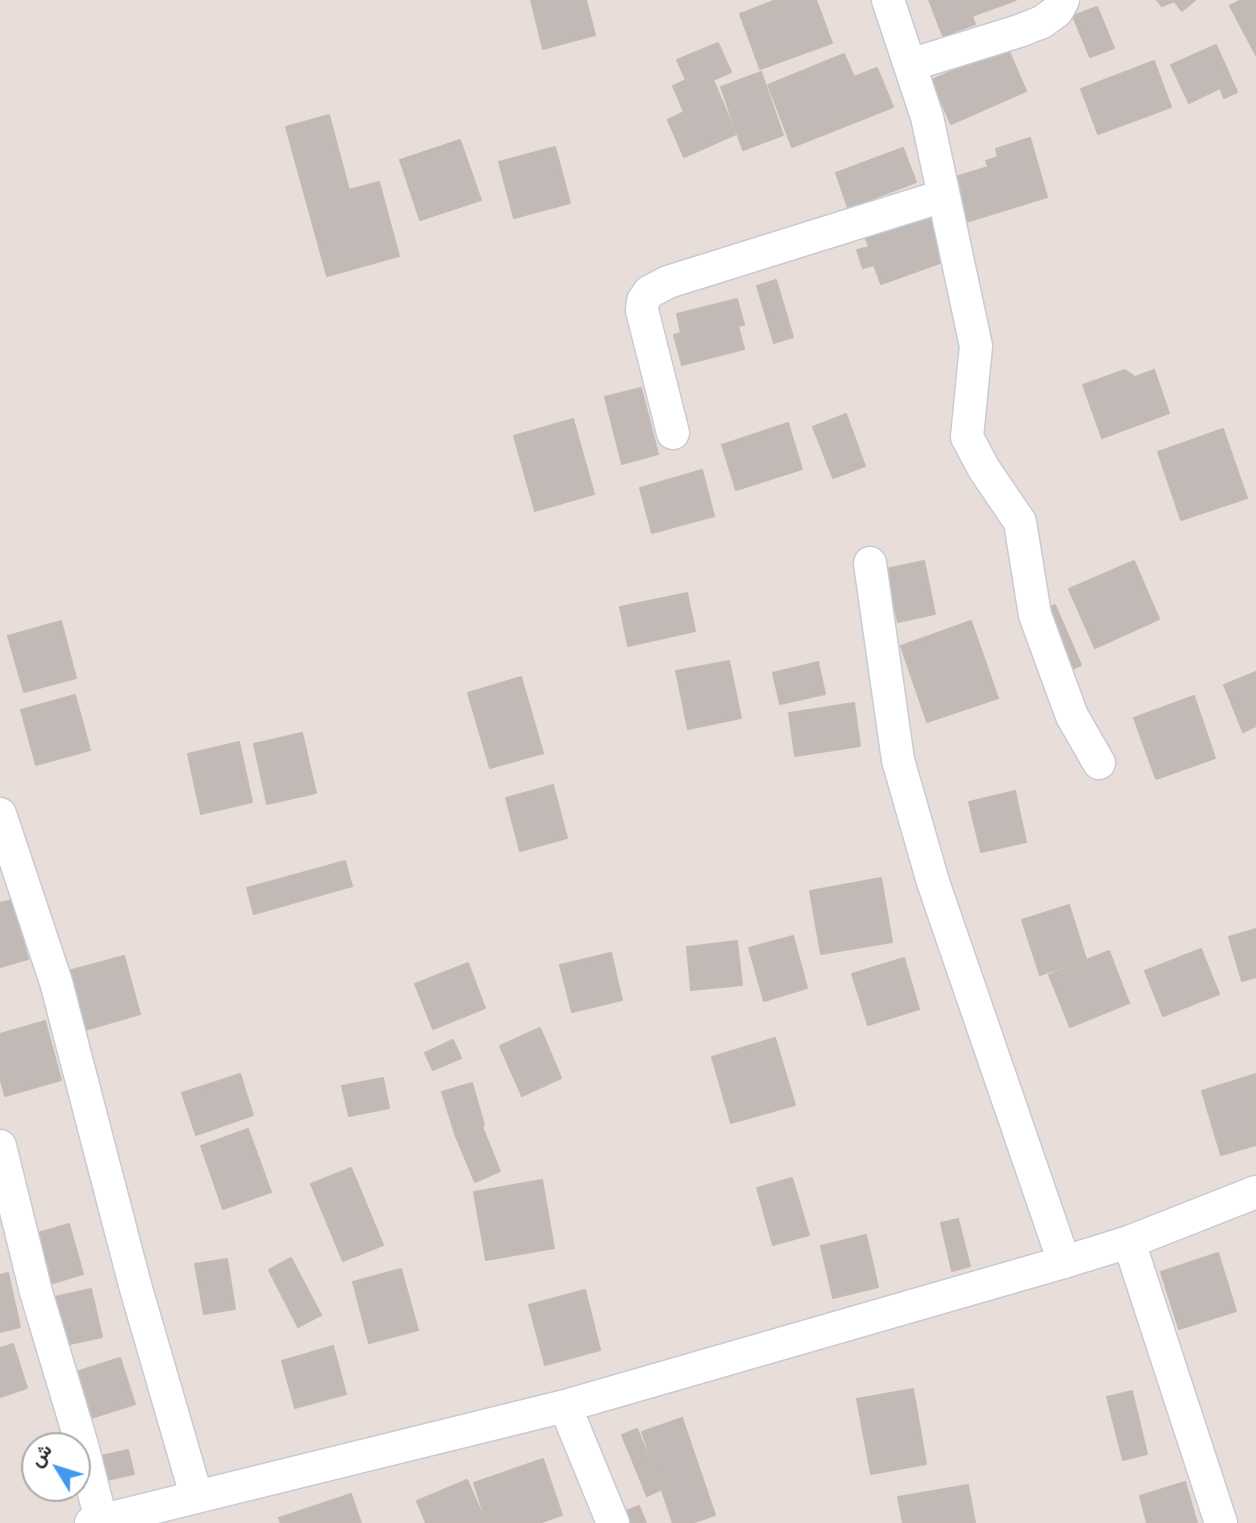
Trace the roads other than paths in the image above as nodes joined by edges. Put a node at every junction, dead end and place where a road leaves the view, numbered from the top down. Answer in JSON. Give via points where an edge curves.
{"nodes":[{"id":1,"x":888,"y":0,"type":"edge"},
{"id":2,"x":1063,"y":0,"type":"edge"},
{"id":3,"x":910,"y":65,"type":"junction"},
{"id":4,"x":943,"y":196,"type":"junction"},
{"id":5,"x":673,"y":433,"type":"dead end"},
{"id":6,"x":870,"y":562,"type":"dead end"},
{"id":7,"x":1099,"y":762,"type":"dead end"},
{"id":8,"x":0,"y":814,"type":"edge"},
{"id":9,"x":0,"y":1146,"type":"edge"},
{"id":10,"x":1256,"y":1192,"type":"edge"},
{"id":11,"x":1129,"y":1242,"type":"junction"},
{"id":12,"x":1064,"y":1262,"type":"junction"},
{"id":13,"x":565,"y":1406,"type":"junction"},
{"id":14,"x":196,"y":1496,"type":"junction"},
{"id":15,"x":96,"y":1522,"type":"edge"},
{"id":16,"x":613,"y":1523,"type":"edge"},
{"id":17,"x":1221,"y":1523,"type":"edge"}],
"edges":[{"from":1,"to":3,"type":"street"},
{"from":2,"to":3,"type":"street","via":[[1042,22]]},
{"from":3,"to":4,"type":"street","via":[[927,117]]},
{"from":4,"to":5,"type":"street","via":[[668,282],[649,292],[642,310]]},
{"from":4,"to":7,"type":"street","via":[[976,346],[967,437],[1020,522],[1035,615],[1072,716]]},
{"from":6,"to":12,"type":"street","via":[[898,760],[933,882]]},
{"from":8,"to":14,"type":"street","via":[[56,982],[135,1286]]},
{"from":9,"to":15,"type":"street","via":[[36,1292],[82,1445]]},
{"from":10,"to":11,"type":"street"},
{"from":11,"to":12,"type":"street"},
{"from":11,"to":17,"type":"street"},
{"from":12,"to":13,"type":"street"},
{"from":13,"to":14,"type":"street"},
{"from":13,"to":16,"type":"street"},
{"from":14,"to":15,"type":"street"}]}
